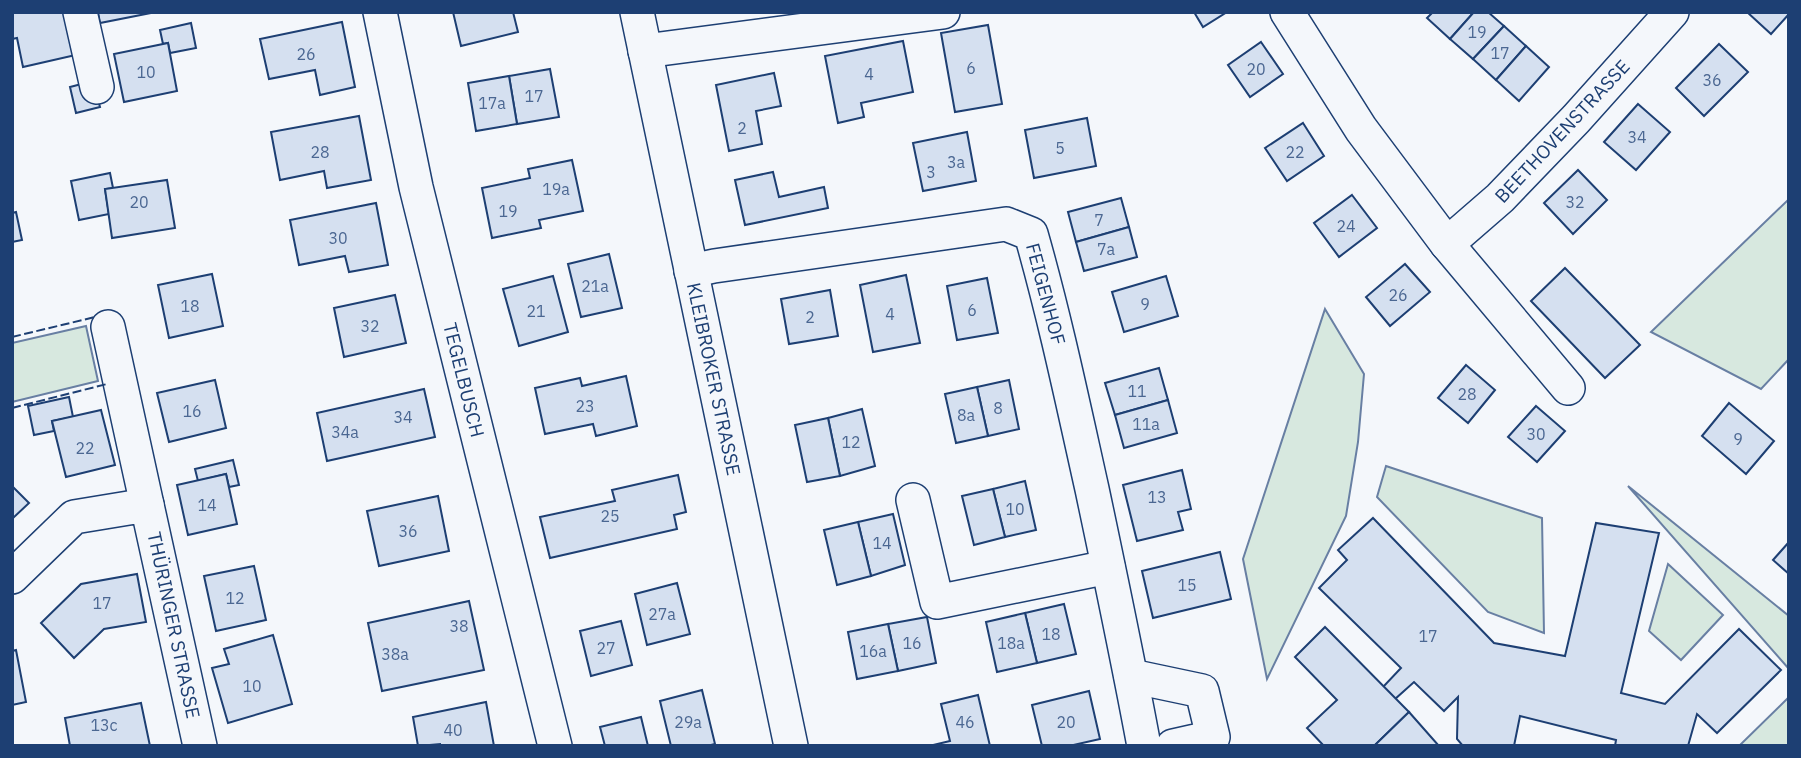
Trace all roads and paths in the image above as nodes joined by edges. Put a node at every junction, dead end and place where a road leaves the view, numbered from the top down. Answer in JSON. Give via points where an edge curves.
{"nodes":[{"id":1,"x":80,"y":12,"type":"edge"},
{"id":2,"x":380,"y":12,"type":"edge"},
{"id":3,"x":638,"y":12,"type":"edge"},
{"id":4,"x":943,"y":12,"type":"edge"},
{"id":5,"x":1287,"y":12,"type":"edge"},
{"id":6,"x":1672,"y":12,"type":"edge"},
{"id":7,"x":645,"y":51,"type":"junction"},
{"id":8,"x":97,"y":87,"type":"dead end"},
{"id":9,"x":1447,"y":244,"type":"junction"},
{"id":10,"x":691,"y":271,"type":"junction"},
{"id":11,"x":108,"y":327,"type":"dead end"},
{"id":12,"x":1568,"y":388,"type":"dead end"},
{"id":13,"x":913,"y":500,"type":"dead end"},
{"id":14,"x":147,"y":505,"type":"junction"},
{"id":15,"x":1108,"y":567,"type":"junction"},
{"id":16,"x":12,"y":578,"type":"edge"},
{"id":17,"x":1131,"y":676,"type":"junction"},
{"id":18,"x":200,"y":746,"type":"edge"},
{"id":19,"x":555,"y":746,"type":"edge"},
{"id":20,"x":791,"y":746,"type":"edge"},
{"id":21,"x":1144,"y":746,"type":"edge"},
{"id":22,"x":1172,"y":746,"type":"edge"}],
"edges":[{"from":1,"to":8,"type":"street"},
{"from":2,"to":19,"type":"street","name":"TEGELBUSCH","via":[[419,200]]},
{"from":3,"to":7,"type":"street","name":"KLEIBROKER STRASSE"},
{"from":4,"to":7,"type":"street"},
{"from":5,"to":9,"type":"street","via":[[1361,129]]},
{"from":6,"to":9,"type":"street","name":"BEETHOVENSTRASSE","via":[[1510,188]]},
{"from":7,"to":10,"type":"street","name":"KLEIBROKER STRASSE"},
{"from":9,"to":12,"type":"street"},
{"from":10,"to":15,"type":"street","name":"FEIGENHOF","via":[[1006,224],[1031,234],[1050,299]]},
{"from":10,"to":20,"type":"street","name":"KLEIBROKER STRASSE"},
{"from":11,"to":14,"type":"street","name":"THÜRINGER STRASSE"},
{"from":13,"to":15,"type":"street","via":[[937,602]]},
{"from":14,"to":16,"type":"street","name":"THÜRINGER STRASSE","via":[[74,517]]},
{"from":14,"to":18,"type":"street","name":"THÜRINGER STRASSE"},
{"from":15,"to":17,"type":"street","name":"FEIGENHOF"},
{"from":17,"to":21,"type":"street","name":"FEIGENHOF"},
{"from":17,"to":22,"type":"street","via":[[1202,691],[1213,737]]}]}
